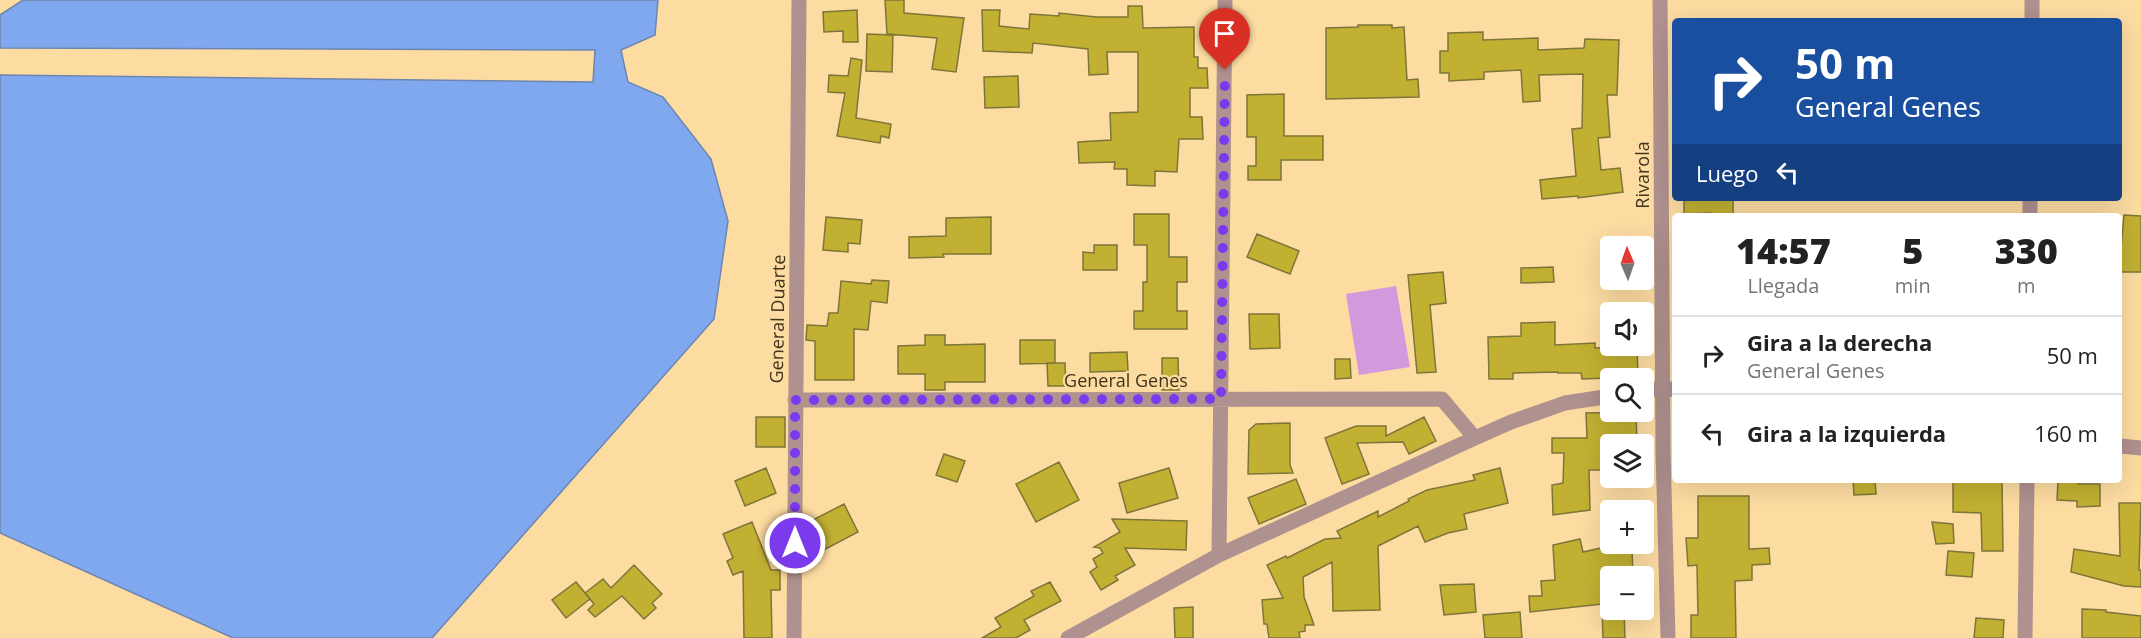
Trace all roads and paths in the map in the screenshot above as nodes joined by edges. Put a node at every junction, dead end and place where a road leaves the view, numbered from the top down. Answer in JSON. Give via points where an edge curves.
{"nodes":[{"id":1,"x":799,"y":0,"type":"edge"},
{"id":2,"x":1225,"y":0,"type":"edge"},
{"id":3,"x":1660,"y":0,"type":"edge"},
{"id":4,"x":2032,"y":0,"type":"edge"},
{"id":5,"x":2031,"y":18,"type":"edge"},
{"id":6,"x":1669,"y":389,"type":"edge"},
{"id":7,"x":1654,"y":390,"type":"edge"},
{"id":8,"x":1600,"y":398,"type":"edge"},
{"id":9,"x":1221,"y":399,"type":"junction"},
{"id":10,"x":795,"y":400,"type":"junction"},
{"id":11,"x":1474,"y":438,"type":"junction"},
{"id":12,"x":2122,"y":446,"type":"edge"},
{"id":13,"x":2141,"y":448,"type":"edge"},
{"id":14,"x":2027,"y":483,"type":"edge"},
{"id":15,"x":1220,"y":555,"type":"junction"},
{"id":16,"x":794,"y":638,"type":"edge"},
{"id":17,"x":1068,"y":638,"type":"edge"},
{"id":18,"x":1668,"y":638,"type":"edge"},
{"id":19,"x":2025,"y":638,"type":"edge"}],
"edges":[{"from":1,"to":10,"type":"street","name":"General Duarte"},
{"from":2,"to":9,"type":"street"},
{"from":3,"to":6,"type":"street","name":"Rivarola"},
{"from":4,"to":5,"type":"street"},
{"from":6,"to":7,"type":"street"},
{"from":6,"to":18,"type":"street","name":"Rivarola"},
{"from":8,"to":11,"type":"street","via":[[1565,403]]},
{"from":9,"to":10,"type":"street","name":"General Genes"},
{"from":9,"to":11,"type":"street","name":"General Genes","via":[[1442,399]]},
{"from":9,"to":15,"type":"street"},
{"from":10,"to":16,"type":"street","name":"General Duarte"},
{"from":11,"to":15,"type":"street"},
{"from":12,"to":13,"type":"street"},
{"from":14,"to":19,"type":"street"},
{"from":15,"to":17,"type":"street"}]}
